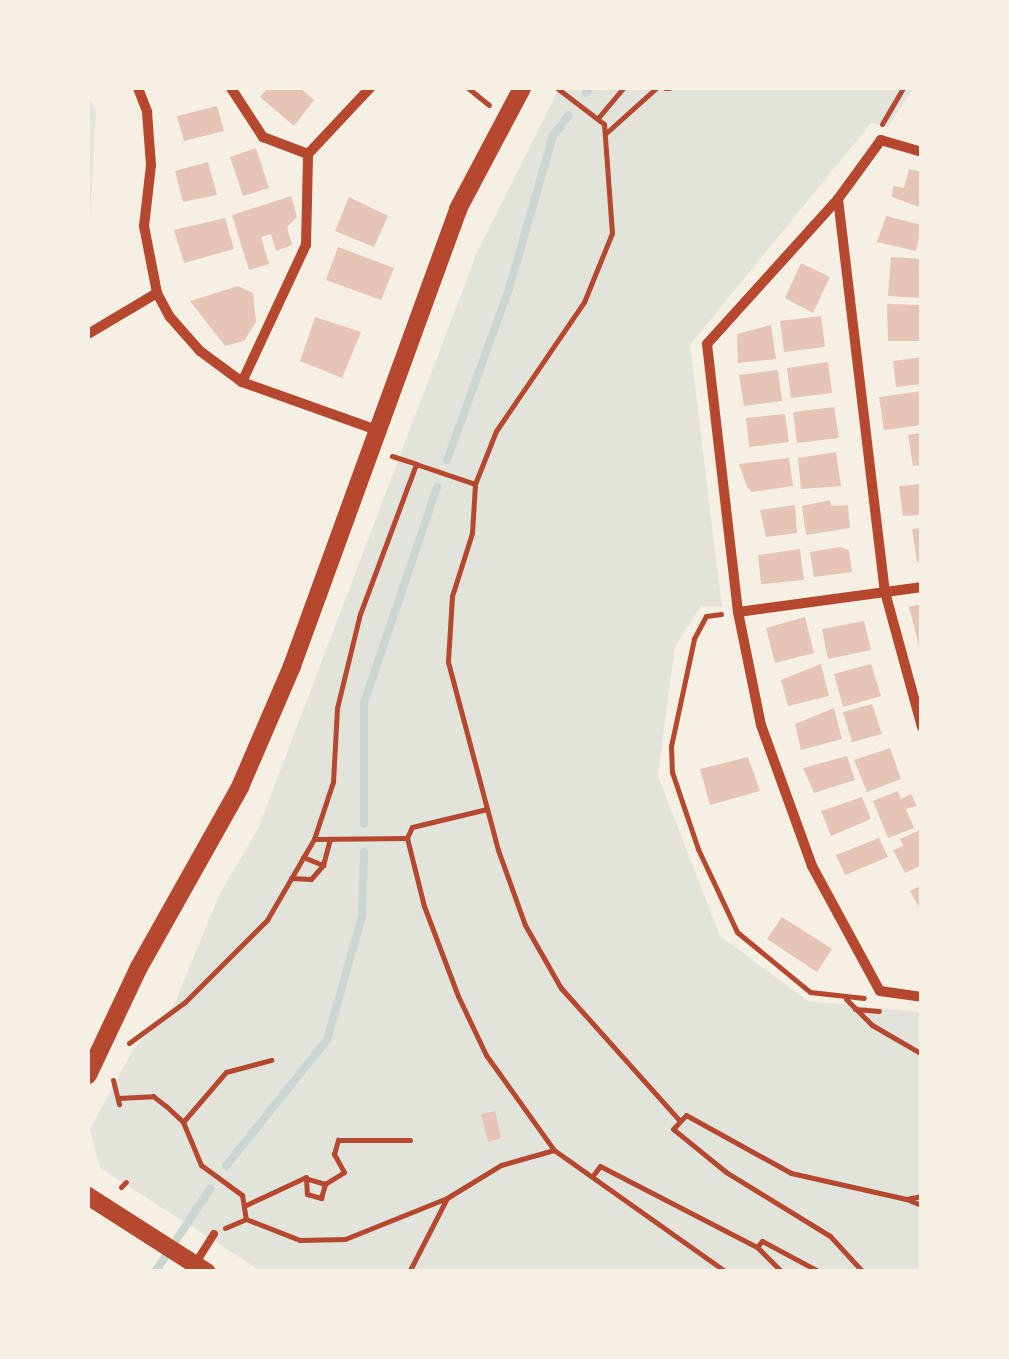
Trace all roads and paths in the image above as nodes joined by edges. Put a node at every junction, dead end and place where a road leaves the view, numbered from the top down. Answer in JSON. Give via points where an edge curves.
{"nodes":[{"id":1,"x":138,"y":88,"type":"edge"},
{"id":2,"x":230,"y":88,"type":"edge"},
{"id":3,"x":370,"y":88,"type":"edge"},
{"id":4,"x":468,"y":88,"type":"edge"},
{"id":5,"x":522,"y":88,"type":"edge"},
{"id":6,"x":623,"y":88,"type":"edge"},
{"id":7,"x":656,"y":88,"type":"edge"},
{"id":8,"x":902,"y":88,"type":"edge"},
{"id":9,"x":558,"y":89,"type":"edge"},
{"id":10,"x":490,"y":106,"type":"dead end"},
{"id":11,"x":598,"y":118,"type":"junction"},
{"id":12,"x":881,"y":126,"type":"dead end"},
{"id":13,"x":605,"y":134,"type":"junction"},
{"id":14,"x":922,"y":152,"type":"edge"},
{"id":15,"x":308,"y":154,"type":"junction"},
{"id":16,"x":838,"y":199,"type":"junction"},
{"id":17,"x":157,"y":293,"type":"junction"},
{"id":18,"x":88,"y":334,"type":"edge"},
{"id":19,"x":242,"y":382,"type":"junction"},
{"id":20,"x":377,"y":430,"type":"junction"},
{"id":21,"x":392,"y":456,"type":"dead end"},
{"id":22,"x":416,"y":464,"type":"junction"},
{"id":23,"x":475,"y":484,"type":"junction"},
{"id":24,"x":922,"y":587,"type":"edge"},
{"id":25,"x":885,"y":592,"type":"junction"},
{"id":26,"x":738,"y":612,"type":"junction"},
{"id":27,"x":922,"y":727,"type":"edge"},
{"id":28,"x":488,"y":810,"type":"junction"},
{"id":29,"x":331,"y":838,"type":"junction"},
{"id":30,"x":407,"y":838,"type":"junction"},
{"id":31,"x":314,"y":839,"type":"junction"},
{"id":32,"x":304,"y":857,"type":"junction"},
{"id":33,"x":323,"y":865,"type":"junction"},
{"id":34,"x":291,"y":878,"type":"junction"},
{"id":35,"x":880,"y":991,"type":"junction"},
{"id":36,"x":922,"y":997,"type":"edge"},
{"id":37,"x":846,"y":999,"type":"junction"},
{"id":38,"x":124,"y":1047,"type":"dead end"},
{"id":39,"x":922,"y":1054,"type":"edge"},
{"id":40,"x":271,"y":1060,"type":"dead end"},
{"id":41,"x":88,"y":1075,"type":"edge"},
{"id":42,"x":113,"y":1080,"type":"dead end"},
{"id":43,"x":680,"y":1121,"type":"junction"},
{"id":44,"x":183,"y":1122,"type":"dead end"},
{"id":45,"x":410,"y":1140,"type":"dead end"},
{"id":46,"x":554,"y":1150,"type":"junction"},
{"id":47,"x":594,"y":1174,"type":"junction"},
{"id":48,"x":308,"y":1180,"type":"junction"},
{"id":49,"x":325,"y":1184,"type":"junction"},
{"id":50,"x":88,"y":1196,"type":"edge"},
{"id":51,"x":922,"y":1196,"type":"edge"},
{"id":52,"x":447,"y":1198,"type":"junction"},
{"id":53,"x":906,"y":1199,"type":"junction"},
{"id":54,"x":244,"y":1206,"type":"junction"},
{"id":55,"x":922,"y":1206,"type":"edge"},
{"id":56,"x":246,"y":1220,"type":"junction"},
{"id":57,"x":214,"y":1234,"type":"joint"},
{"id":58,"x":757,"y":1246,"type":"junction"},
{"id":59,"x":207,"y":1271,"type":"edge"},
{"id":60,"x":190,"y":1272,"type":"edge"},
{"id":61,"x":409,"y":1272,"type":"edge"},
{"id":62,"x":726,"y":1272,"type":"edge"},
{"id":63,"x":782,"y":1272,"type":"edge"},
{"id":64,"x":820,"y":1272,"type":"edge"},
{"id":65,"x":863,"y":1272,"type":"edge"}],
"edges":[{"from":1,"to":17,"type":"street","via":[[151,165],[144,226]]},
{"from":2,"to":15,"type":"street","via":[[263,137]]},
{"from":3,"to":15,"type":"street"},
{"from":4,"to":10,"type":"path"},
{"from":5,"to":20,"type":"street","via":[[458,210]]},
{"from":6,"to":11,"type":"path"},
{"from":7,"to":13,"type":"path"},
{"from":8,"to":12,"type":"path"},
{"from":9,"to":11,"type":"path"},
{"from":11,"to":13,"type":"path"},
{"from":13,"to":23,"type":"path","via":[[613,206],[602,265],[496,431]]},
{"from":14,"to":16,"type":"street","via":[[881,140]]},
{"from":15,"to":19,"type":"street","via":[[306,245]]},
{"from":16,"to":25,"type":"street"},
{"from":16,"to":26,"type":"street","via":[[707,344]]},
{"from":17,"to":18,"type":"street"},
{"from":17,"to":19,"type":"street","via":[[200,351]]},
{"from":19,"to":20,"type":"street"},
{"from":20,"to":41,"type":"street","via":[[292,666],[240,786]]},
{"from":21,"to":22,"type":"path"},
{"from":22,"to":23,"type":"path"},
{"from":22,"to":31,"type":"path","via":[[356,630],[337,708],[333,782]]},
{"from":23,"to":28,"type":"path","via":[[472,533],[452,596],[448,662]]},
{"from":24,"to":25,"type":"street"},
{"from":25,"to":26,"type":"street"},
{"from":25,"to":27,"type":"street"},
{"from":26,"to":35,"type":"street","via":[[760,725],[812,866]]},
{"from":26,"to":37,"type":"path","via":[[706,616],[694,639],[672,772],[729,921],[810,992]]},
{"from":28,"to":30,"type":"path","via":[[412,827]]},
{"from":28,"to":43,"type":"path","via":[[542,960],[581,1017]]},
{"from":29,"to":30,"type":"path"},
{"from":29,"to":31,"type":"path"},
{"from":29,"to":33,"type":"path"},
{"from":30,"to":46,"type":"path","via":[[458,996],[486,1054]]},
{"from":31,"to":32,"type":"path"},
{"from":32,"to":33,"type":"path"},
{"from":32,"to":34,"type":"path"},
{"from":33,"to":34,"type":"path","via":[[310,879]]},
{"from":34,"to":38,"type":"path","via":[[267,920],[184,1002]]},
{"from":35,"to":36,"type":"street"},
{"from":35,"to":37,"type":"path"},
{"from":37,"to":39,"type":"path","via":[[872,1026]]},
{"from":40,"to":44,"type":"path","via":[[226,1072]]},
{"from":42,"to":54,"type":"path","via":[[118,1101],[153,1096],[166,1106],[182,1122],[201,1165],[242,1195]]},
{"from":43,"to":53,"type":"path","via":[[686,1114],[791,1173]]},
{"from":43,"to":65,"type":"path","via":[[673,1129],[726,1172],[830,1236]]},
{"from":45,"to":49,"type":"path","via":[[338,1140],[334,1154],[344,1172]]},
{"from":46,"to":47,"type":"path"},
{"from":46,"to":52,"type":"path","via":[[502,1165]]},
{"from":47,"to":58,"type":"path","via":[[600,1166]]},
{"from":47,"to":62,"type":"path"},
{"from":48,"to":49,"type":"path"},
{"from":48,"to":49,"type":"path","via":[[306,1191],[315,1200],[326,1193]]},
{"from":48,"to":54,"type":"path","via":[[298,1178],[283,1193]]},
{"from":50,"to":59,"type":"street"},
{"from":51,"to":53,"type":"path"},
{"from":52,"to":56,"type":"path","via":[[345,1239],[300,1240]]},
{"from":52,"to":61,"type":"path"},
{"from":53,"to":55,"type":"path"},
{"from":54,"to":56,"type":"path"},
{"from":56,"to":57,"type":"path"},
{"from":57,"to":60,"type":"lane"},
{"from":58,"to":63,"type":"path"},
{"from":58,"to":64,"type":"path","via":[[762,1241]]}]}
